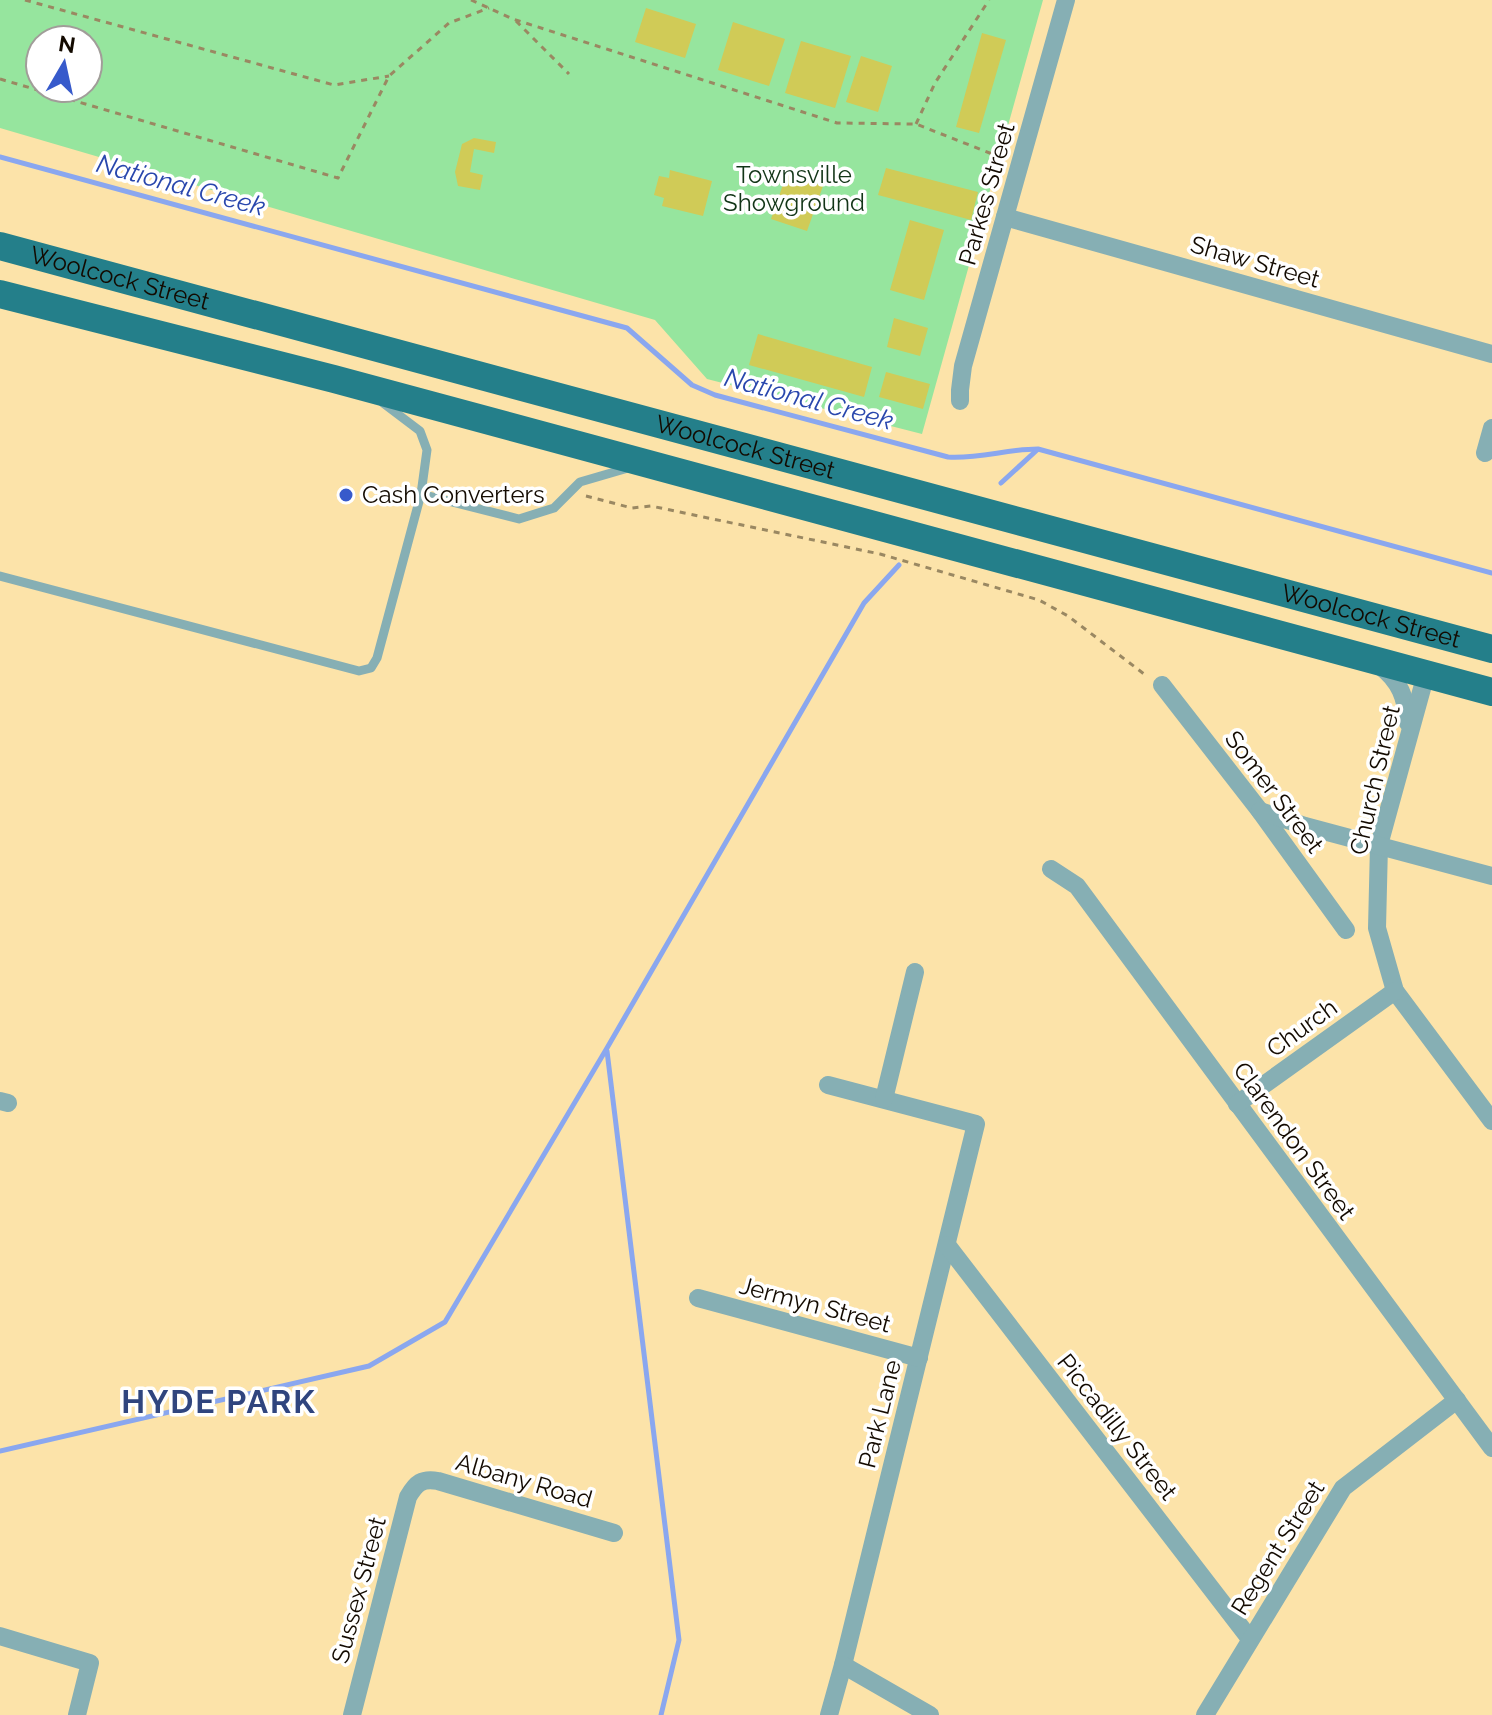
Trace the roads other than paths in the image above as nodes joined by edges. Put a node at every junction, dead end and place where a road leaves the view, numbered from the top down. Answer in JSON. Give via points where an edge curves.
{"nodes":[{"id":1,"x":1066,"y":0,"type":"edge"},
{"id":2,"x":1005,"y":217,"type":"junction"},
{"id":3,"x":0,"y":246,"type":"edge"},
{"id":4,"x":0,"y":294,"type":"edge"},
{"id":5,"x":1492,"y":354,"type":"edge"},
{"id":6,"x":334,"y":379,"type":"junction"},
{"id":7,"x":960,"y":401,"type":"dead end"},
{"id":8,"x":1492,"y":428,"type":"edge"},
{"id":9,"x":1485,"y":453,"type":"dead end"},
{"id":10,"x":648,"y":463,"type":"junction"},
{"id":11,"x":421,"y":494,"type":"junction"},
{"id":12,"x":0,"y":576,"type":"edge"},
{"id":13,"x":1381,"y":620,"type":"junction"},
{"id":14,"x":1492,"y":649,"type":"edge"},
{"id":15,"x":1373,"y":661,"type":"junction"},
{"id":16,"x":1426,"y":674,"type":"junction"},
{"id":17,"x":1162,"y":685,"type":"road end"},
{"id":18,"x":1492,"y":692,"type":"edge"},
{"id":19,"x":1408,"y":737,"type":"junction"},
{"id":20,"x":1260,"y":811,"type":"junction"},
{"id":21,"x":1379,"y":845,"type":"junction"},
{"id":22,"x":1051,"y":869,"type":"dead end"},
{"id":23,"x":1492,"y":876,"type":"edge"},
{"id":24,"x":1346,"y":930,"type":"dead end"},
{"id":25,"x":915,"y":972,"type":"dead end"},
{"id":26,"x":1395,"y":991,"type":"junction"},
{"id":27,"x":828,"y":1085,"type":"dead end"},
{"id":28,"x":884,"y":1099,"type":"junction"},
{"id":29,"x":1237,"y":1104,"type":"junction"},
{"id":30,"x":1492,"y":1121,"type":"edge"},
{"id":31,"x":947,"y":1245,"type":"junction"},
{"id":32,"x":698,"y":1298,"type":"dead end"},
{"id":33,"x":919,"y":1358,"type":"junction"},
{"id":34,"x":1457,"y":1400,"type":"junction"},
{"id":35,"x":1492,"y":1448,"type":"edge"},
{"id":36,"x":419,"y":1481,"type":"joint"},
{"id":37,"x":614,"y":1533,"type":"dead end"},
{"id":38,"x":0,"y":1636,"type":"edge"},
{"id":39,"x":1250,"y":1639,"type":"junction"},
{"id":40,"x":843,"y":1665,"type":"junction"},
{"id":41,"x":77,"y":1715,"type":"edge"},
{"id":42,"x":352,"y":1715,"type":"edge"},
{"id":43,"x":829,"y":1715,"type":"edge"},
{"id":44,"x":930,"y":1715,"type":"edge"},
{"id":45,"x":1205,"y":1715,"type":"edge"}],
"edges":[{"from":1,"to":2,"type":"street","name":"Parkes Street"},
{"from":2,"to":5,"type":"street","name":"Shaw Street"},
{"from":2,"to":7,"type":"street","name":"Parkes Street","via":[[963,366]]},
{"from":3,"to":13,"type":"main road","name":"Woolcock Street"},
{"from":4,"to":6,"type":"main road","name":"Woolcock Street"},
{"from":6,"to":10,"type":"main road","name":"Woolcock Street"},
{"from":6,"to":11,"type":"lane","via":[[386,405],[420,431],[427,450]]},
{"from":8,"to":9,"type":"street"},
{"from":10,"to":11,"type":"lane","via":[[580,482],[554,508],[519,519]]},
{"from":10,"to":15,"type":"main road","name":"Woolcock Street"},
{"from":11,"to":12,"type":"lane","via":[[377,658],[371,668],[359,671]]},
{"from":13,"to":14,"type":"main road","name":"Woolcock Street"},
{"from":13,"to":16,"type":"main road","via":[[1423,650]]},
{"from":15,"to":16,"type":"main road","name":"Woolcock Street"},
{"from":15,"to":19,"type":"street","via":[[1401,688]]},
{"from":16,"to":18,"type":"main road","name":"Woolcock Street"},
{"from":16,"to":19,"type":"street","name":"Church Street"},
{"from":17,"to":20,"type":"street","name":"Somer Street"},
{"from":19,"to":21,"type":"street","name":"Church Street"},
{"from":20,"to":21,"type":"street"},
{"from":20,"to":24,"type":"street","name":"Somer Street"},
{"from":21,"to":23,"type":"street"},
{"from":21,"to":26,"type":"street","name":"Church Street","via":[[1377,928]]},
{"from":22,"to":29,"type":"street","name":"Clarendon Street","via":[[1077,886]]},
{"from":25,"to":28,"type":"street"},
{"from":26,"to":29,"type":"street","name":"Church"},
{"from":26,"to":30,"type":"street"},
{"from":27,"to":28,"type":"street"},
{"from":28,"to":31,"type":"street","name":"Park Lane","via":[[976,1124]]},
{"from":29,"to":34,"type":"street","name":"Clarendon Street"},
{"from":31,"to":33,"type":"street","name":"Park Lane"},
{"from":31,"to":39,"type":"street","name":"Piccadilly Street"},
{"from":32,"to":33,"type":"street","name":"Jermyn Street"},
{"from":33,"to":40,"type":"street","name":"Park Lane"},
{"from":34,"to":35,"type":"street","name":"Clarendon Street"},
{"from":34,"to":39,"type":"street","name":"Regent Street","via":[[1343,1488]]},
{"from":36,"to":37,"type":"street","name":"Albany Road","via":[[438,1481]]},
{"from":36,"to":42,"type":"street","name":"Sussex Street","via":[[408,1497]]},
{"from":38,"to":41,"type":"street","via":[[90,1663]]},
{"from":39,"to":45,"type":"street","name":"Regent Street"},
{"from":40,"to":43,"type":"street","name":"Park Lane"},
{"from":40,"to":44,"type":"street"}]}
